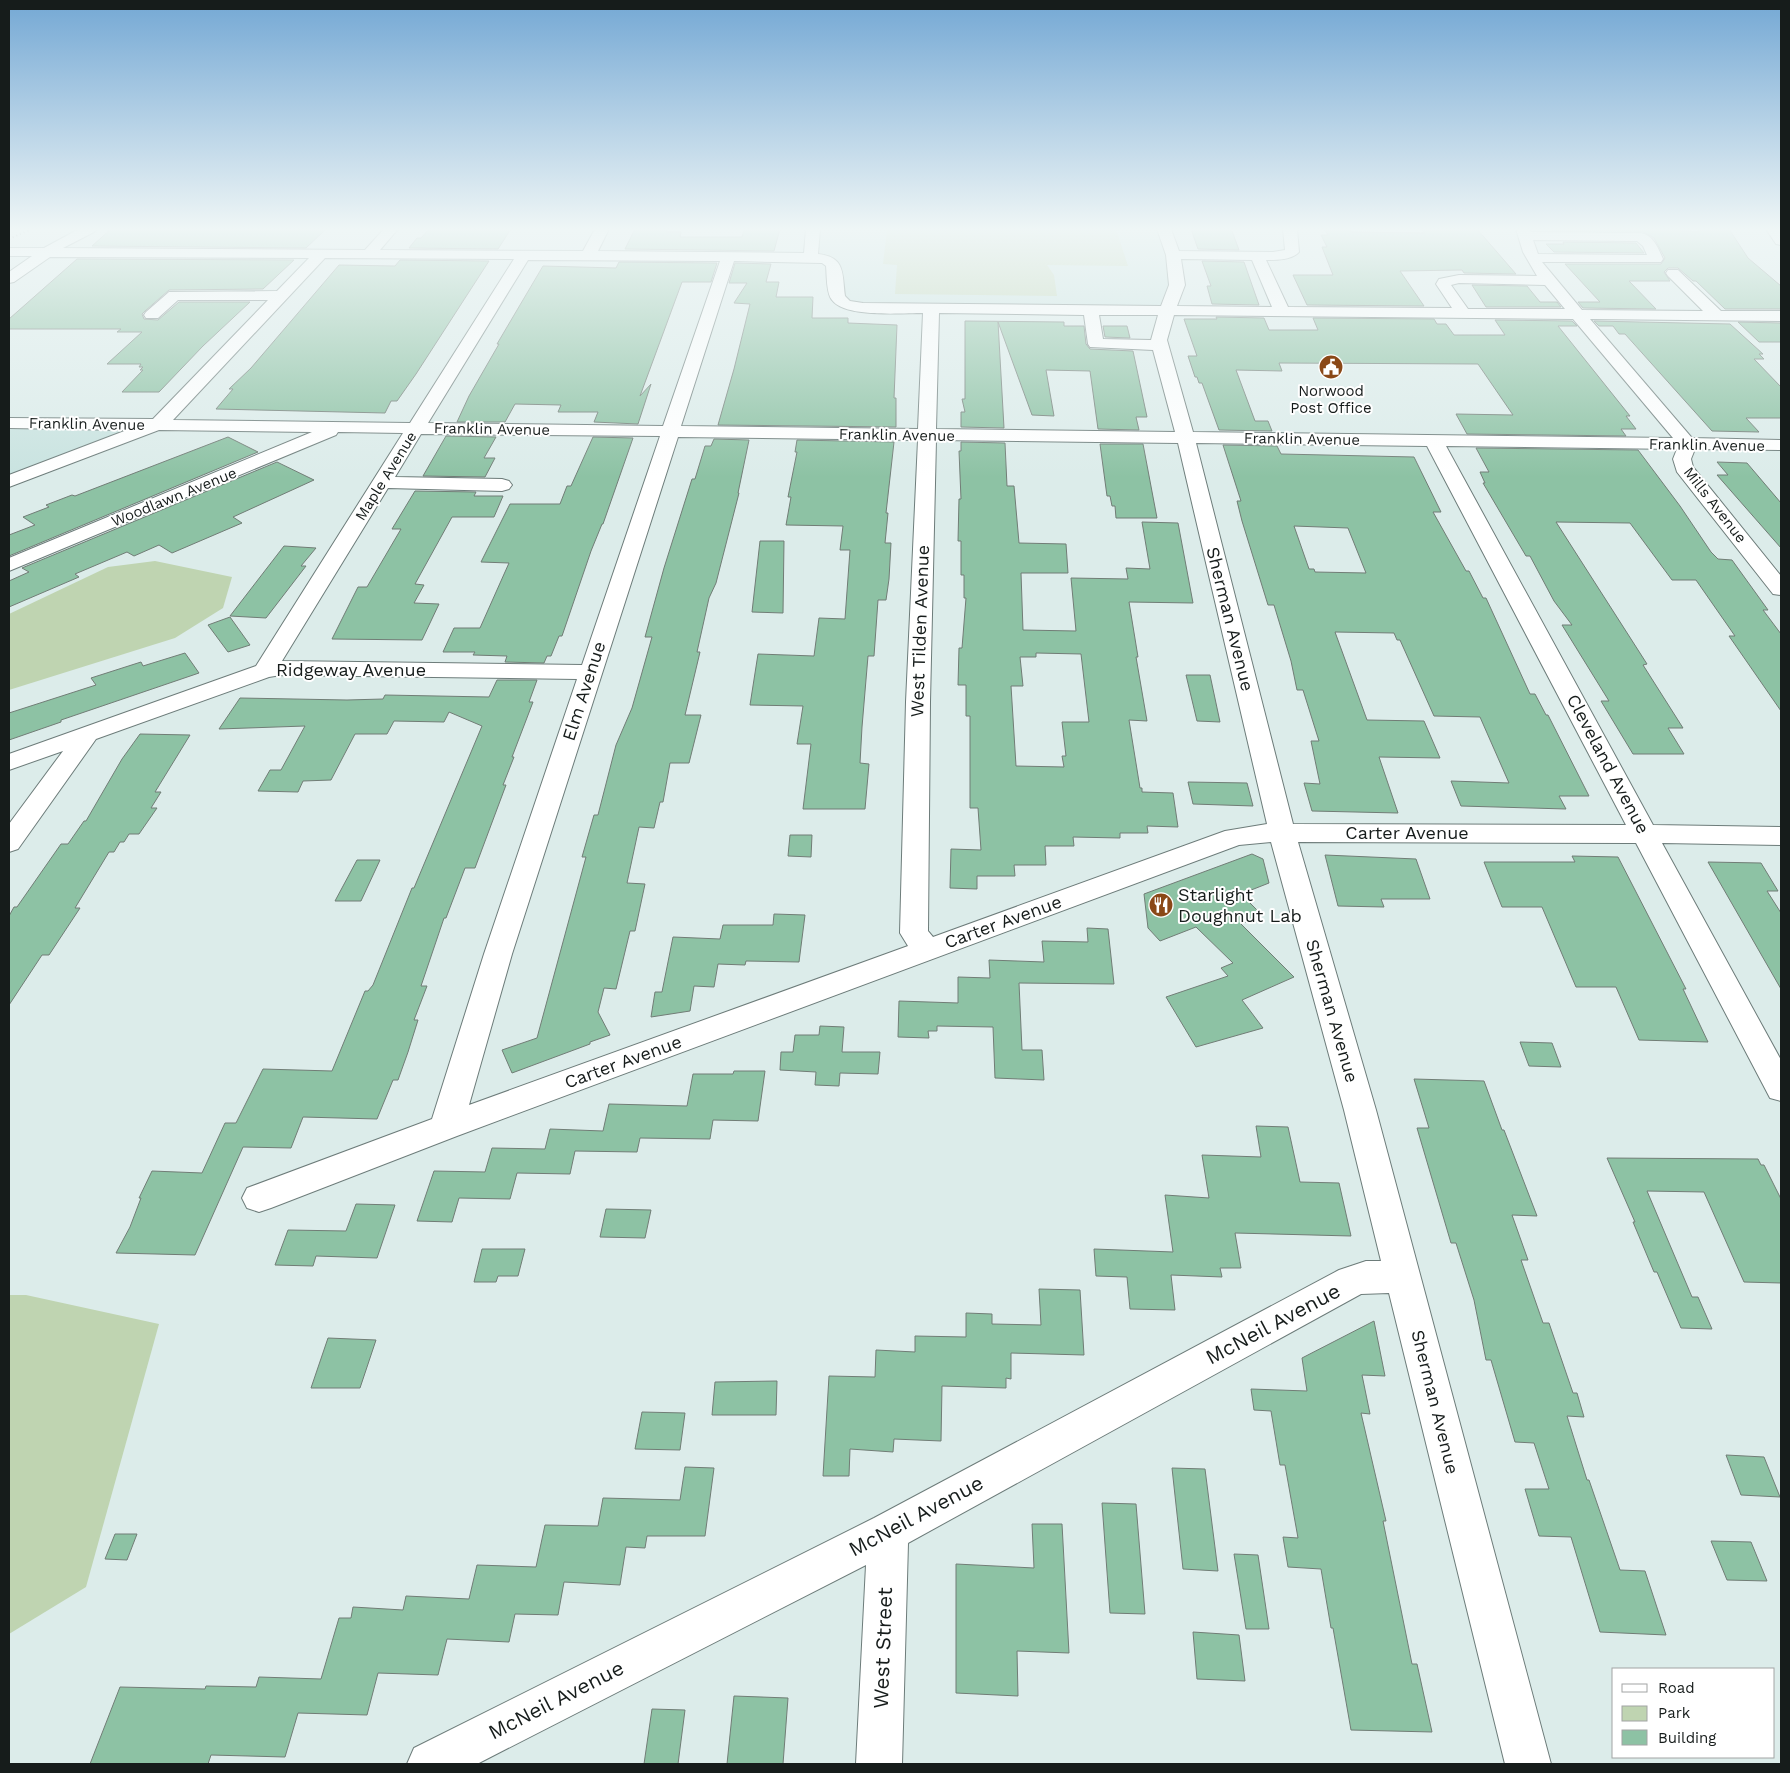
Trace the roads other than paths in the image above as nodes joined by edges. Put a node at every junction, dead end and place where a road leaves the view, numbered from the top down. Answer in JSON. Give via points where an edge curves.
{"nodes":[{"id":1,"x":1166,"y":311,"type":"edge"},
{"id":2,"x":156,"y":312,"type":"edge"},
{"id":3,"x":267,"y":312,"type":"edge"},
{"id":4,"x":489,"y":312,"type":"edge"},
{"id":5,"x":710,"y":312,"type":"edge"},
{"id":6,"x":931,"y":312,"type":"edge"},
{"id":7,"x":1091,"y":312,"type":"edge"},
{"id":8,"x":1252,"y":312,"type":"edge"},
{"id":9,"x":1282,"y":312,"type":"joint"},
{"id":10,"x":1713,"y":312,"type":"edge"},
{"id":11,"x":1463,"y":313,"type":"joint"},
{"id":12,"x":1577,"y":314,"type":"junction"},
{"id":13,"x":152,"y":315,"type":"dead end"},
{"id":14,"x":1716,"y":315,"type":"junction"},
{"id":15,"x":1781,"y":316,"type":"edge"},
{"id":16,"x":1161,"y":346,"type":"junction"},
{"id":17,"x":10,"y":423,"type":"edge"},
{"id":18,"x":159,"y":424,"type":"junction"},
{"id":19,"x":337,"y":427,"type":"junction"},
{"id":20,"x":417,"y":428,"type":"junction"},
{"id":21,"x":1515,"y":429,"type":"dead end"},
{"id":22,"x":671,"y":432,"type":"junction"},
{"id":23,"x":926,"y":435,"type":"junction"},
{"id":24,"x":1430,"y":435,"type":"junction"},
{"id":25,"x":1186,"y":437,"type":"junction"},
{"id":26,"x":1688,"y":445,"type":"junction"},
{"id":27,"x":1781,"y":445,"type":"edge"},
{"id":28,"x":9,"y":481,"type":"edge"},
{"id":29,"x":382,"y":482,"type":"junction"},
{"id":30,"x":502,"y":484,"type":"dead end"},
{"id":31,"x":9,"y":565,"type":"edge"},
{"id":32,"x":1781,"y":589,"type":"edge"},
{"id":33,"x":264,"y":671,"type":"junction"},
{"id":34,"x":589,"y":672,"type":"junction"},
{"id":35,"x":87,"y":735,"type":"junction"},
{"id":36,"x":9,"y":762,"type":"edge"},
{"id":37,"x":1282,"y":833,"type":"junction"},
{"id":38,"x":1646,"y":834,"type":"junction"},
{"id":39,"x":1781,"y":836,"type":"edge"},
{"id":40,"x":9,"y":843,"type":"edge"},
{"id":41,"x":927,"y":950,"type":"junction"},
{"id":42,"x":1781,"y":1089,"type":"edge"},
{"id":43,"x":446,"y":1127,"type":"junction"},
{"id":44,"x":259,"y":1198,"type":"dead end"},
{"id":45,"x":1402,"y":1277,"type":"junction"},
{"id":46,"x":888,"y":1532,"type":"junction"},
{"id":47,"x":430,"y":1764,"type":"edge"},
{"id":48,"x":879,"y":1764,"type":"edge"},
{"id":49,"x":1528,"y":1764,"type":"edge"}],
"edges":[{"from":1,"to":16,"type":"street","name":"Sherman Avenue","via":[[1159,340]]},
{"from":2,"to":13,"type":"street"},
{"from":3,"to":18,"type":"street"},
{"from":4,"to":20,"type":"street","name":"Maple Avenue"},
{"from":5,"to":22,"type":"street","name":"Elm Avenue"},
{"from":6,"to":23,"type":"street","name":"West Tilden Avenue"},
{"from":7,"to":16,"type":"street","via":[[1096,344]]},
{"from":8,"to":9,"type":"street"},
{"from":9,"to":11,"type":"street"},
{"from":10,"to":14,"type":"street"},
{"from":11,"to":12,"type":"street"},
{"from":12,"to":14,"type":"street"},
{"from":12,"to":26,"type":"street","name":"Mills Avenue"},
{"from":14,"to":15,"type":"street"},
{"from":16,"to":25,"type":"street","name":"Sherman Avenue"},
{"from":17,"to":18,"type":"street","name":"Franklin Avenue"},
{"from":18,"to":19,"type":"street","name":"Franklin Avenue"},
{"from":18,"to":28,"type":"street"},
{"from":19,"to":20,"type":"street","name":"Franklin Avenue"},
{"from":19,"to":31,"type":"street","name":"Woodlawn Avenue"},
{"from":20,"to":22,"type":"street","name":"Franklin Avenue"},
{"from":20,"to":29,"type":"street","name":"Maple Avenue"},
{"from":21,"to":24,"type":"street"},
{"from":22,"to":23,"type":"street","name":"Franklin Avenue"},
{"from":22,"to":34,"type":"street","name":"Elm Avenue"},
{"from":23,"to":25,"type":"street","name":"Franklin Avenue"},
{"from":23,"to":41,"type":"street","name":"West Tilden Avenue","via":[[914,932]]},
{"from":24,"to":25,"type":"street","name":"Franklin Avenue"},
{"from":24,"to":26,"type":"street","name":"Franklin Avenue"},
{"from":24,"to":38,"type":"street","name":"Cleveland Avenue"},
{"from":25,"to":37,"type":"street","name":"Sherman Avenue"},
{"from":26,"to":27,"type":"street","name":"Franklin Avenue"},
{"from":26,"to":32,"type":"street","name":"Mills Avenue","via":[[1682,459],[1684,468]]},
{"from":29,"to":30,"type":"street"},
{"from":29,"to":33,"type":"street","name":"Maple Avenue"},
{"from":33,"to":34,"type":"street","name":"Ridgeway Avenue","via":[[281,668]]},
{"from":33,"to":35,"type":"street","name":"Ridgeway Avenue"},
{"from":34,"to":43,"type":"street","name":"Elm Avenue"},
{"from":35,"to":36,"type":"street","name":"Ridgeway Avenue"},
{"from":35,"to":40,"type":"street"},
{"from":37,"to":38,"type":"street","name":"Carter Avenue"},
{"from":37,"to":41,"type":"street","name":"Carter Avenue","via":[[1234,837]]},
{"from":37,"to":45,"type":"street","name":"Sherman Avenue","via":[[1360,1110]]},
{"from":38,"to":39,"type":"street","name":"Carter Avenue"},
{"from":38,"to":42,"type":"street","name":"Cleveland Avenue"},
{"from":41,"to":43,"type":"street","name":"Carter Avenue"},
{"from":43,"to":44,"type":"street","name":"Carter Avenue"},
{"from":45,"to":46,"type":"street","name":"McNeil Avenue","via":[[1366,1277],[1352,1281]]},
{"from":45,"to":49,"type":"street","name":"Sherman Avenue"},
{"from":46,"to":47,"type":"street","name":"McNeil Avenue"},
{"from":46,"to":48,"type":"street","name":"West Street"}]}
